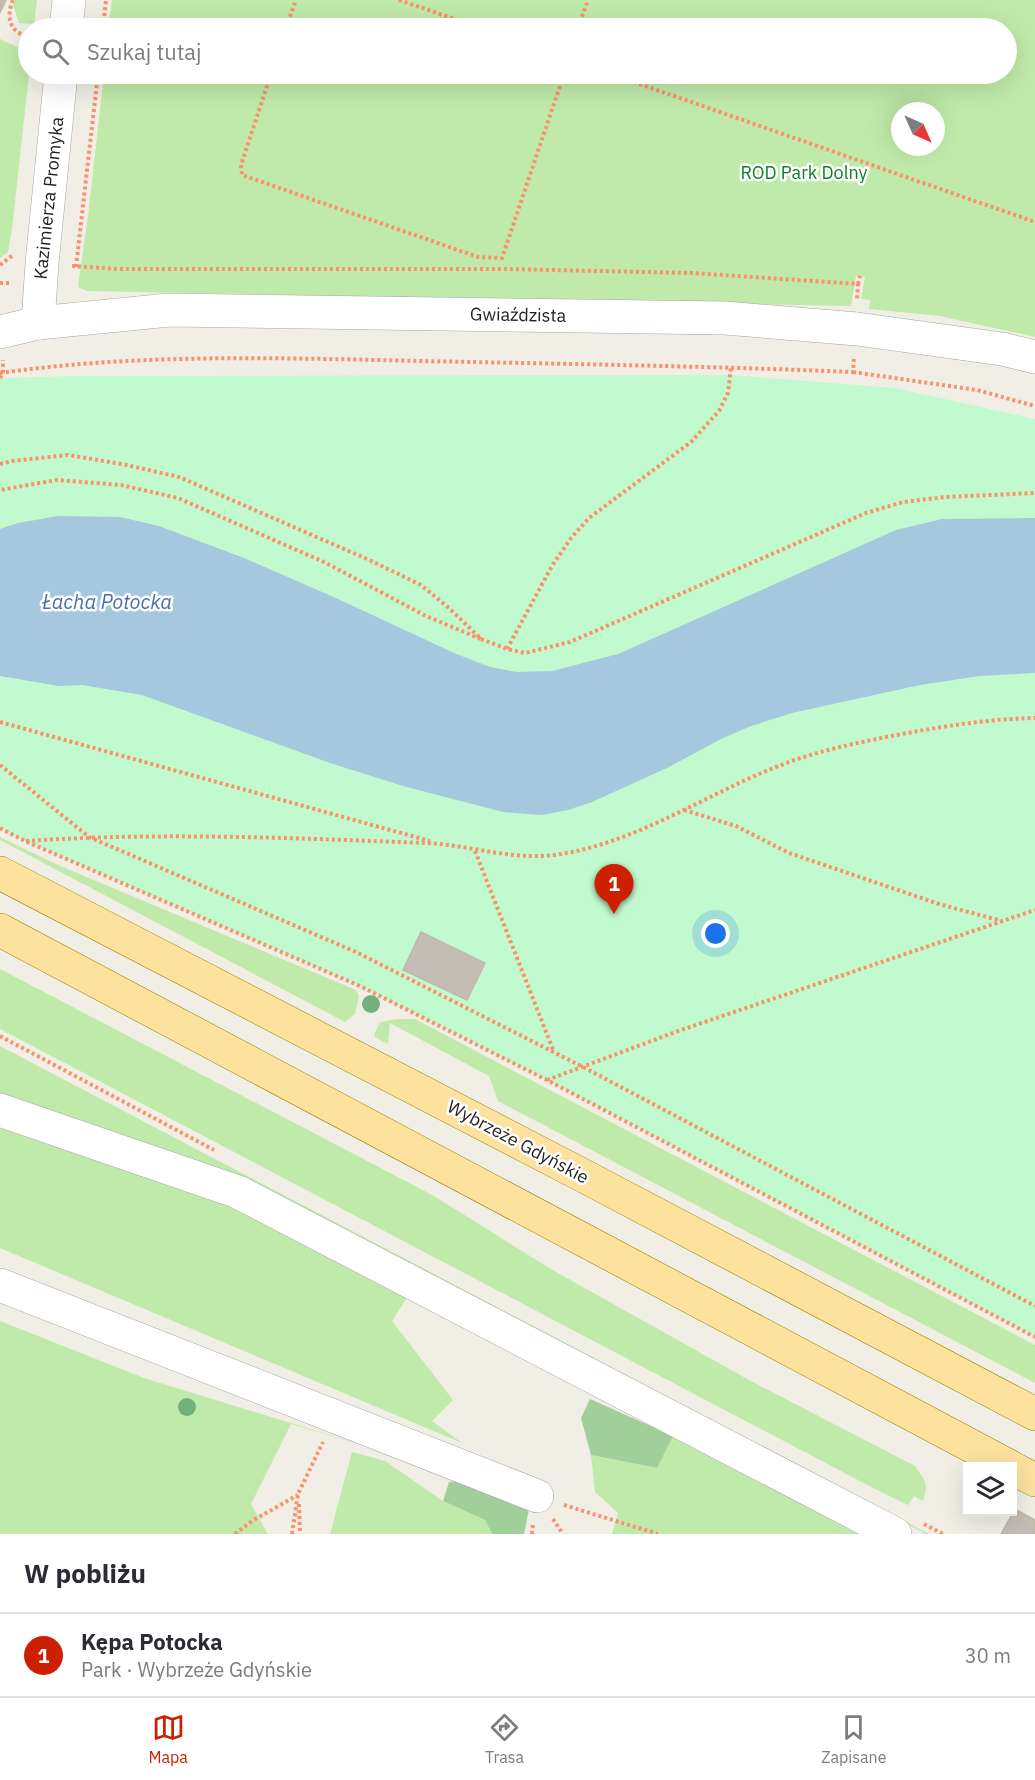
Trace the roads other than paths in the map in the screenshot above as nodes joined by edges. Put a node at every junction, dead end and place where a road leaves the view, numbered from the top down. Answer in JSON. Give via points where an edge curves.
{"nodes":[{"id":1,"x":69,"y":0,"type":"edge"},
{"id":2,"x":67,"y":18,"type":"edge"},
{"id":3,"x":60,"y":84,"type":"edge"},
{"id":4,"x":38,"y":323,"type":"junction"},
{"id":5,"x":0,"y":332,"type":"edge"},
{"id":6,"x":1035,"y":357,"type":"edge"},
{"id":7,"x":0,"y":873,"type":"edge"},
{"id":8,"x":0,"y":930,"type":"edge"},
{"id":9,"x":0,"y":1110,"type":"edge"},
{"id":10,"x":0,"y":1285,"type":"edge"},
{"id":11,"x":1035,"y":1414,"type":"edge"},
{"id":12,"x":1002,"y":1462,"type":"edge"},
{"id":13,"x":1017,"y":1470,"type":"edge"},
{"id":14,"x":1035,"y":1480,"type":"edge"},
{"id":15,"x":537,"y":1496,"type":"road end"},
{"id":16,"x":895,"y":1534,"type":"edge"}],
"edges":[{"from":1,"to":2,"type":"street"},
{"from":3,"to":4,"type":"street","name":"Kazimierza Promyka"},
{"from":4,"to":5,"type":"street","name":"Gwiaździsta"},
{"from":4,"to":6,"type":"street","name":"Gwiaździsta","via":[[169,310],[725,318],[857,329]]},
{"from":7,"to":11,"type":"main road","name":"Wybrzeże Gdyńskie"},
{"from":8,"to":12,"type":"main road"},
{"from":9,"to":16,"type":"street","via":[[238,1192]]},
{"from":10,"to":15,"type":"street"},
{"from":13,"to":14,"type":"main road"}]}
